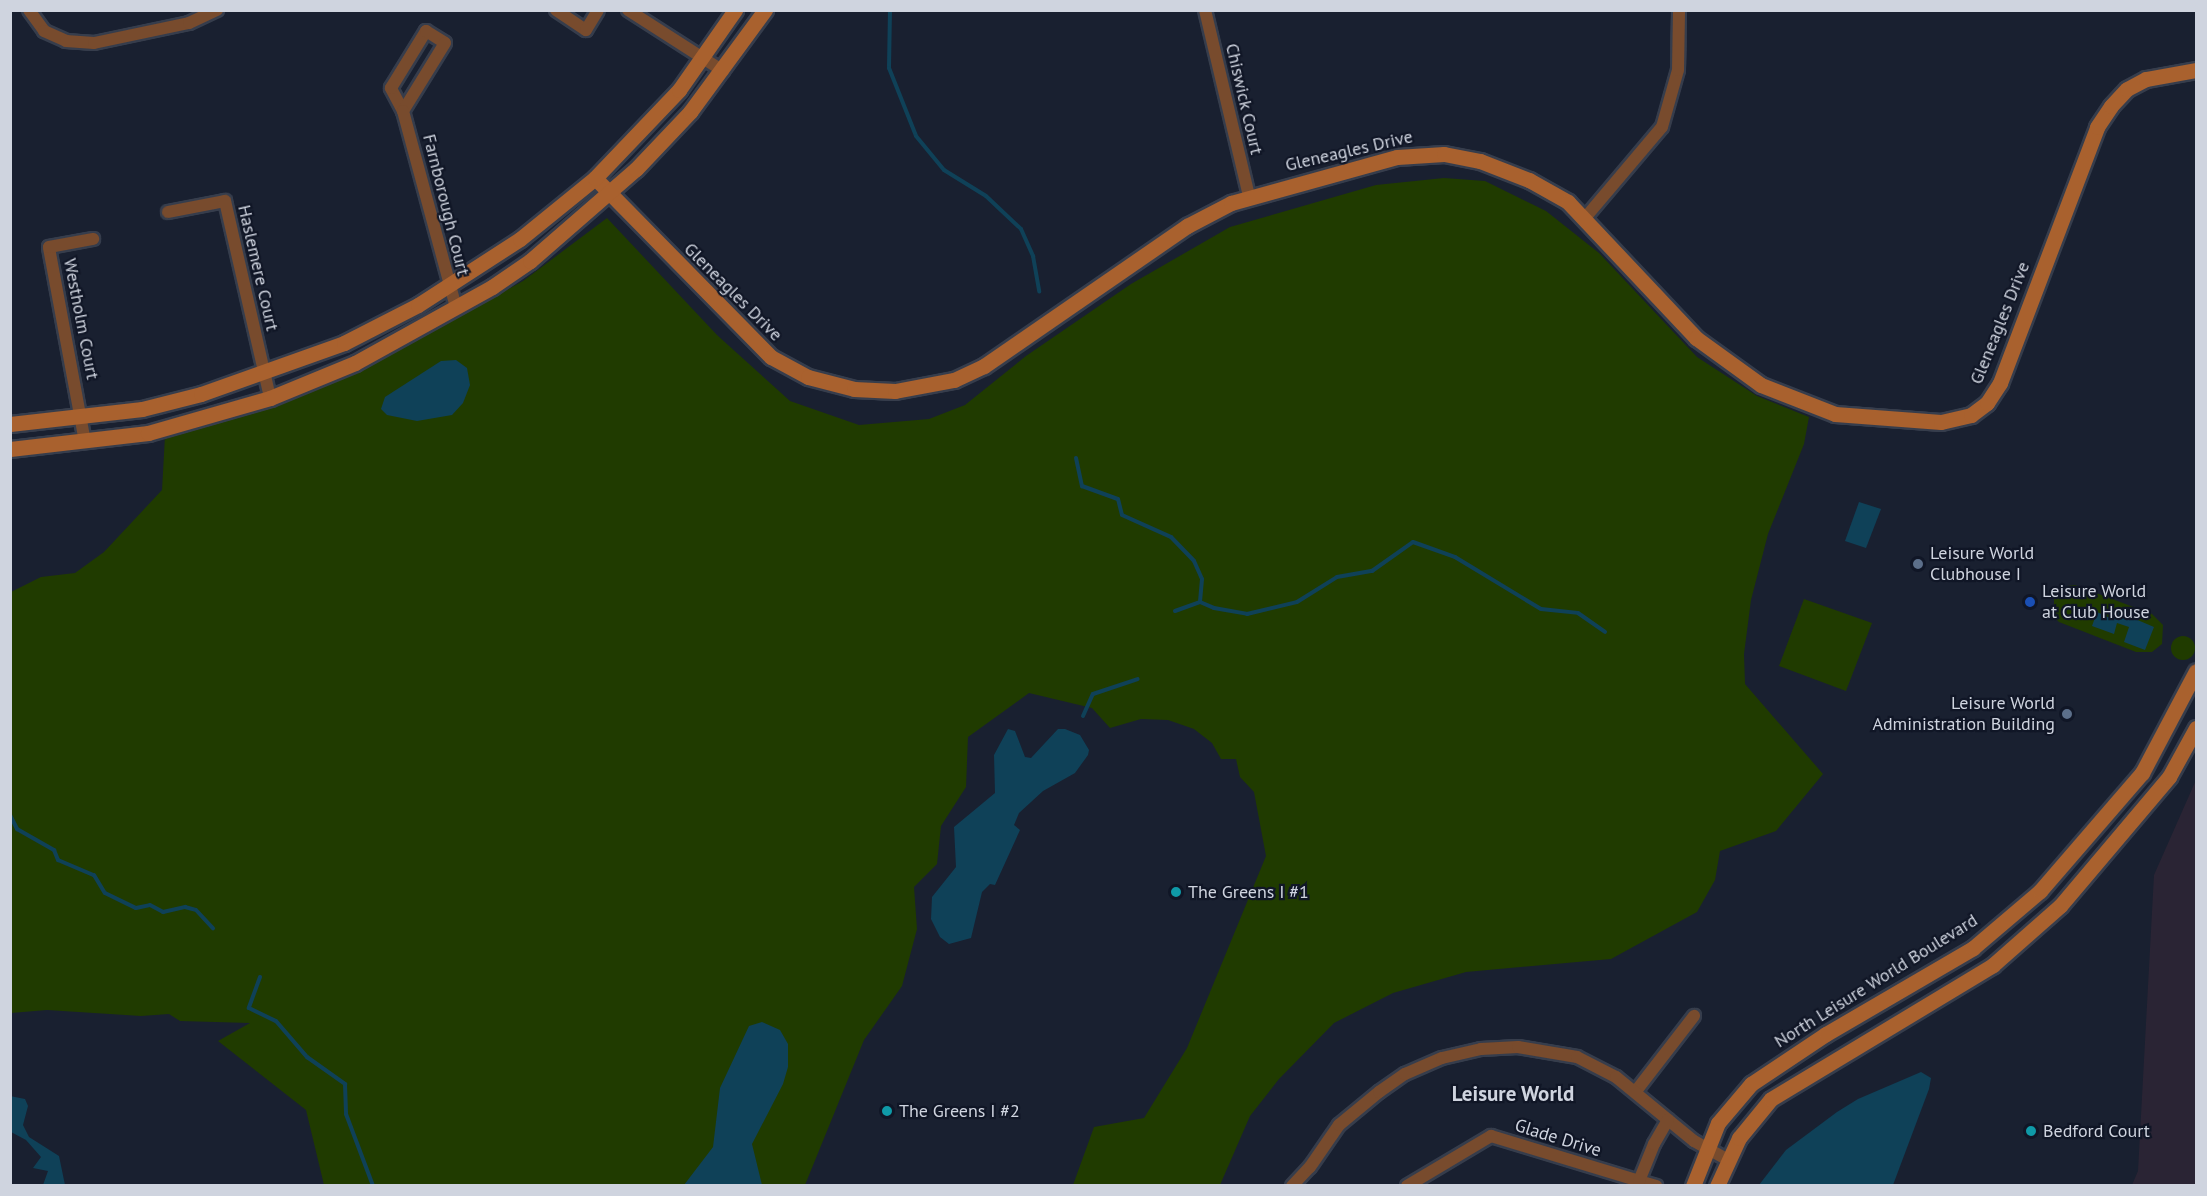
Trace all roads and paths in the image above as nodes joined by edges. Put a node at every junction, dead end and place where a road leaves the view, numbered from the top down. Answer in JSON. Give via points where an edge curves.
{"nodes":[{"id":1,"x":29,"y":10,"type":"edge"},
{"id":2,"x":217,"y":10,"type":"edge"},
{"id":3,"x":556,"y":10,"type":"edge"},
{"id":4,"x":597,"y":10,"type":"edge"},
{"id":5,"x":628,"y":10,"type":"edge"},
{"id":6,"x":735,"y":10,"type":"edge"},
{"id":7,"x":765,"y":10,"type":"edge"},
{"id":8,"x":1205,"y":10,"type":"edge"},
{"id":9,"x":1679,"y":10,"type":"edge"},
{"id":10,"x":704,"y":57,"type":"junction"},
{"id":11,"x":2196,"y":70,"type":"edge"},
{"id":12,"x":723,"y":71,"type":"junction"},
{"id":13,"x":403,"y":111,"type":"junction"},
{"id":14,"x":596,"y":178,"type":"junction"},
{"id":15,"x":611,"y":194,"type":"junction"},
{"id":16,"x":1249,"y":196,"type":"junction"},
{"id":17,"x":168,"y":212,"type":"dead end"},
{"id":18,"x":1585,"y":218,"type":"junction"},
{"id":19,"x":93,"y":239,"type":"dead end"},
{"id":20,"x":448,"y":287,"type":"junction"},
{"id":21,"x":456,"y":308,"type":"junction"},
{"id":22,"x":264,"y":374,"type":"junction"},
{"id":23,"x":270,"y":398,"type":"junction"},
{"id":24,"x":81,"y":418,"type":"junction"},
{"id":25,"x":10,"y":424,"type":"edge"},
{"id":26,"x":85,"y":441,"type":"junction"},
{"id":27,"x":10,"y":449,"type":"edge"},
{"id":28,"x":2196,"y":671,"type":"edge"},
{"id":29,"x":2196,"y":728,"type":"edge"},
{"id":30,"x":1694,"y":1016,"type":"dead end"},
{"id":31,"x":1636,"y":1091,"type":"junction"},
{"id":32,"x":1668,"y":1120,"type":"junction"},
{"id":33,"x":1705,"y":1148,"type":"junction"},
{"id":34,"x":1726,"y":1159,"type":"junction"},
{"id":35,"x":1639,"y":1181,"type":"junction"},
{"id":36,"x":1292,"y":1185,"type":"edge"},
{"id":37,"x":1407,"y":1185,"type":"edge"},
{"id":38,"x":1656,"y":1185,"type":"edge"},
{"id":39,"x":1693,"y":1185,"type":"edge"},
{"id":40,"x":1717,"y":1185,"type":"edge"}],
"edges":[{"from":1,"to":2,"type":"street","via":[[44,31],[66,41],[94,43],[189,23]]},
{"from":3,"to":4,"type":"street","via":[[586,30]]},
{"from":5,"to":10,"type":"street"},
{"from":6,"to":10,"type":"street"},
{"from":7,"to":12,"type":"street"},
{"from":8,"to":16,"type":"street","name":"Chiswick Court"},
{"from":9,"to":18,"type":"street","via":[[1678,69],[1662,127]]},
{"from":10,"to":12,"type":"street"},
{"from":10,"to":14,"type":"street"},
{"from":11,"to":18,"type":"street","name":"Gleneagles Drive","via":[[2146,79],[2127,89],[2111,106],[2097,127],[2000,383],[1987,403],[1971,415],[1953,421],[1856,418],[1761,385],[1696,338]]},
{"from":12,"to":15,"type":"street","via":[[690,112]]},
{"from":13,"to":13,"type":"street","name":"Farnborough Court","via":[[391,88],[426,31],[445,43]]},
{"from":13,"to":20,"type":"street","name":"Farnborough Court"},
{"from":14,"to":15,"type":"street","name":"Gleneagles Drive"},
{"from":14,"to":20,"type":"street","via":[[520,239]]},
{"from":15,"to":16,"type":"street","name":"Gleneagles Drive","via":[[771,357],[808,377],[854,389],[895,392],[954,380],[984,366],[1187,226]]},
{"from":15,"to":21,"type":"street","via":[[530,261]]},
{"from":16,"to":18,"type":"street","name":"Gleneagles Drive","via":[[1397,157],[1444,154],[1480,161],[1528,180],[1568,202]]},
{"from":17,"to":22,"type":"street","name":"Haslemere Court","via":[[225,201]]},
{"from":19,"to":24,"type":"street","name":"Westholm Court","via":[[49,247]]},
{"from":20,"to":21,"type":"street","name":"Farnborough Court"},
{"from":20,"to":22,"type":"street","via":[[344,343]]},
{"from":21,"to":23,"type":"street","via":[[355,363]]},
{"from":22,"to":23,"type":"street","name":"Haslemere Court"},
{"from":22,"to":24,"type":"street","via":[[142,409]]},
{"from":23,"to":26,"type":"street","via":[[158,430]]},
{"from":24,"to":25,"type":"street"},
{"from":24,"to":26,"type":"street","name":"Westholm Court"},
{"from":26,"to":27,"type":"street"},
{"from":28,"to":33,"type":"street","name":"North Leisure World Boulevard","via":[[2142,773],[2040,891],[1973,948],[1826,1034],[1751,1084],[1732,1103]]},
{"from":29,"to":34,"type":"street","via":[[2151,800],[2060,906],[2022,942],[1944,998],[1802,1077],[1771,1099]]},
{"from":30,"to":31,"type":"street"},
{"from":31,"to":32,"type":"street"},
{"from":31,"to":36,"type":"street","via":[[1595,1065],[1554,1052],[1518,1047],[1459,1053],[1405,1074],[1379,1092],[1339,1125],[1310,1167]]},
{"from":32,"to":33,"type":"street"},
{"from":32,"to":35,"type":"street"},
{"from":33,"to":34,"type":"street"},
{"from":33,"to":39,"type":"street","name":"North Leisure World Boulevard"},
{"from":34,"to":40,"type":"street"},
{"from":35,"to":37,"type":"street","name":"Glade Drive","via":[[1491,1136]]},
{"from":35,"to":38,"type":"street","name":"Glade Drive"}]}
